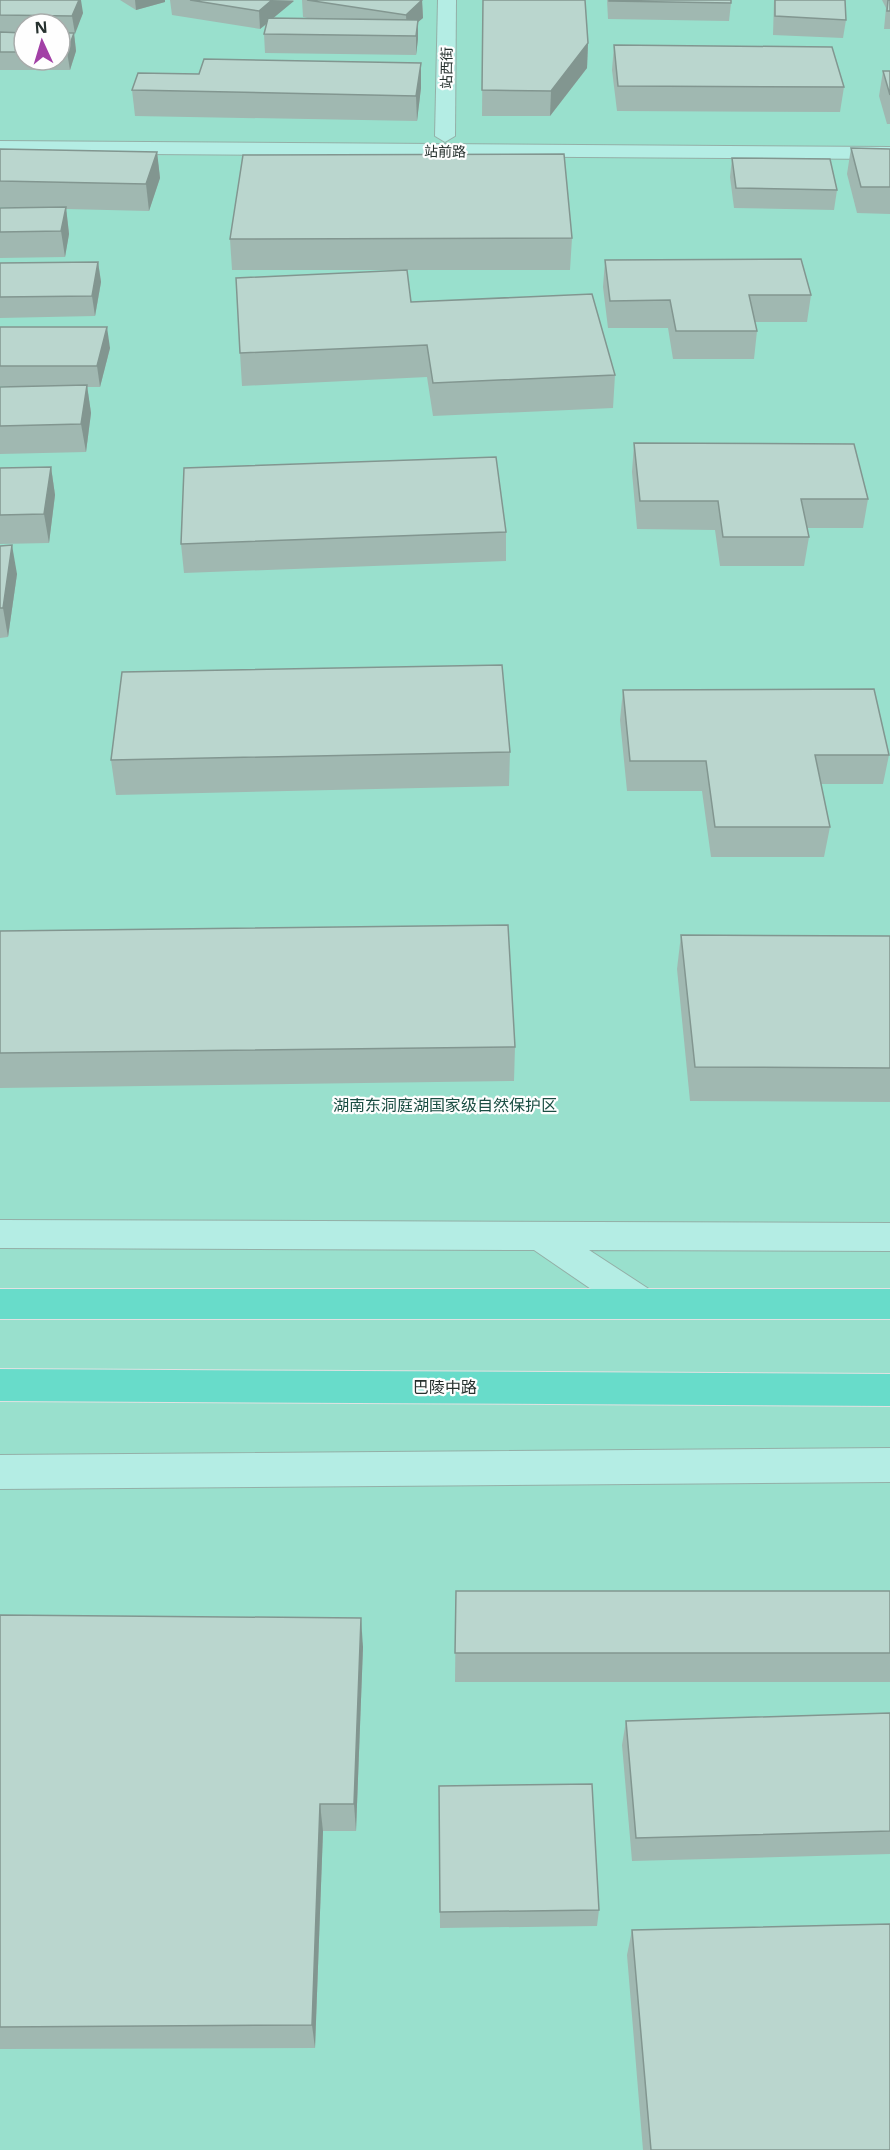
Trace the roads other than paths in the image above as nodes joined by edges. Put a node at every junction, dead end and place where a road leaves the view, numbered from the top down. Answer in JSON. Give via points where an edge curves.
{"nodes":[{"id":1,"x":447,"y":0,"type":"edge"},
{"id":2,"x":0,"y":134,"type":"edge"},
{"id":3,"x":445,"y":136,"type":"junction"},
{"id":4,"x":890,"y":137,"type":"edge"},
{"id":5,"x":0,"y":147,"type":"edge"},
{"id":6,"x":890,"y":153,"type":"edge"},
{"id":7,"x":0,"y":1234,"type":"edge"},
{"id":8,"x":542,"y":1237,"type":"junction"},
{"id":9,"x":890,"y":1237,"type":"edge"},
{"id":10,"x":0,"y":1304,"type":"edge"},
{"id":11,"x":642,"y":1304,"type":"junction"},
{"id":12,"x":890,"y":1304,"type":"edge"},
{"id":13,"x":0,"y":1385,"type":"edge"},
{"id":14,"x":890,"y":1390,"type":"edge"},
{"id":15,"x":890,"y":1465,"type":"edge"},
{"id":16,"x":0,"y":1472,"type":"edge"}],
"edges":[{"from":1,"to":3,"type":"main road","name":"站西街"},
{"from":2,"to":3,"type":"main road","name":"站前路"},
{"from":3,"to":4,"type":"main road","name":"站前路"},
{"from":5,"to":6,"type":"main road","name":"站前路"},
{"from":7,"to":8,"type":"main road"},
{"from":8,"to":9,"type":"main road"},
{"from":8,"to":11,"type":"main road"},
{"from":10,"to":11,"type":"main road"},
{"from":11,"to":12,"type":"main road"},
{"from":13,"to":14,"type":"main road","name":"巴陵中路"},
{"from":15,"to":16,"type":"main road"}]}
